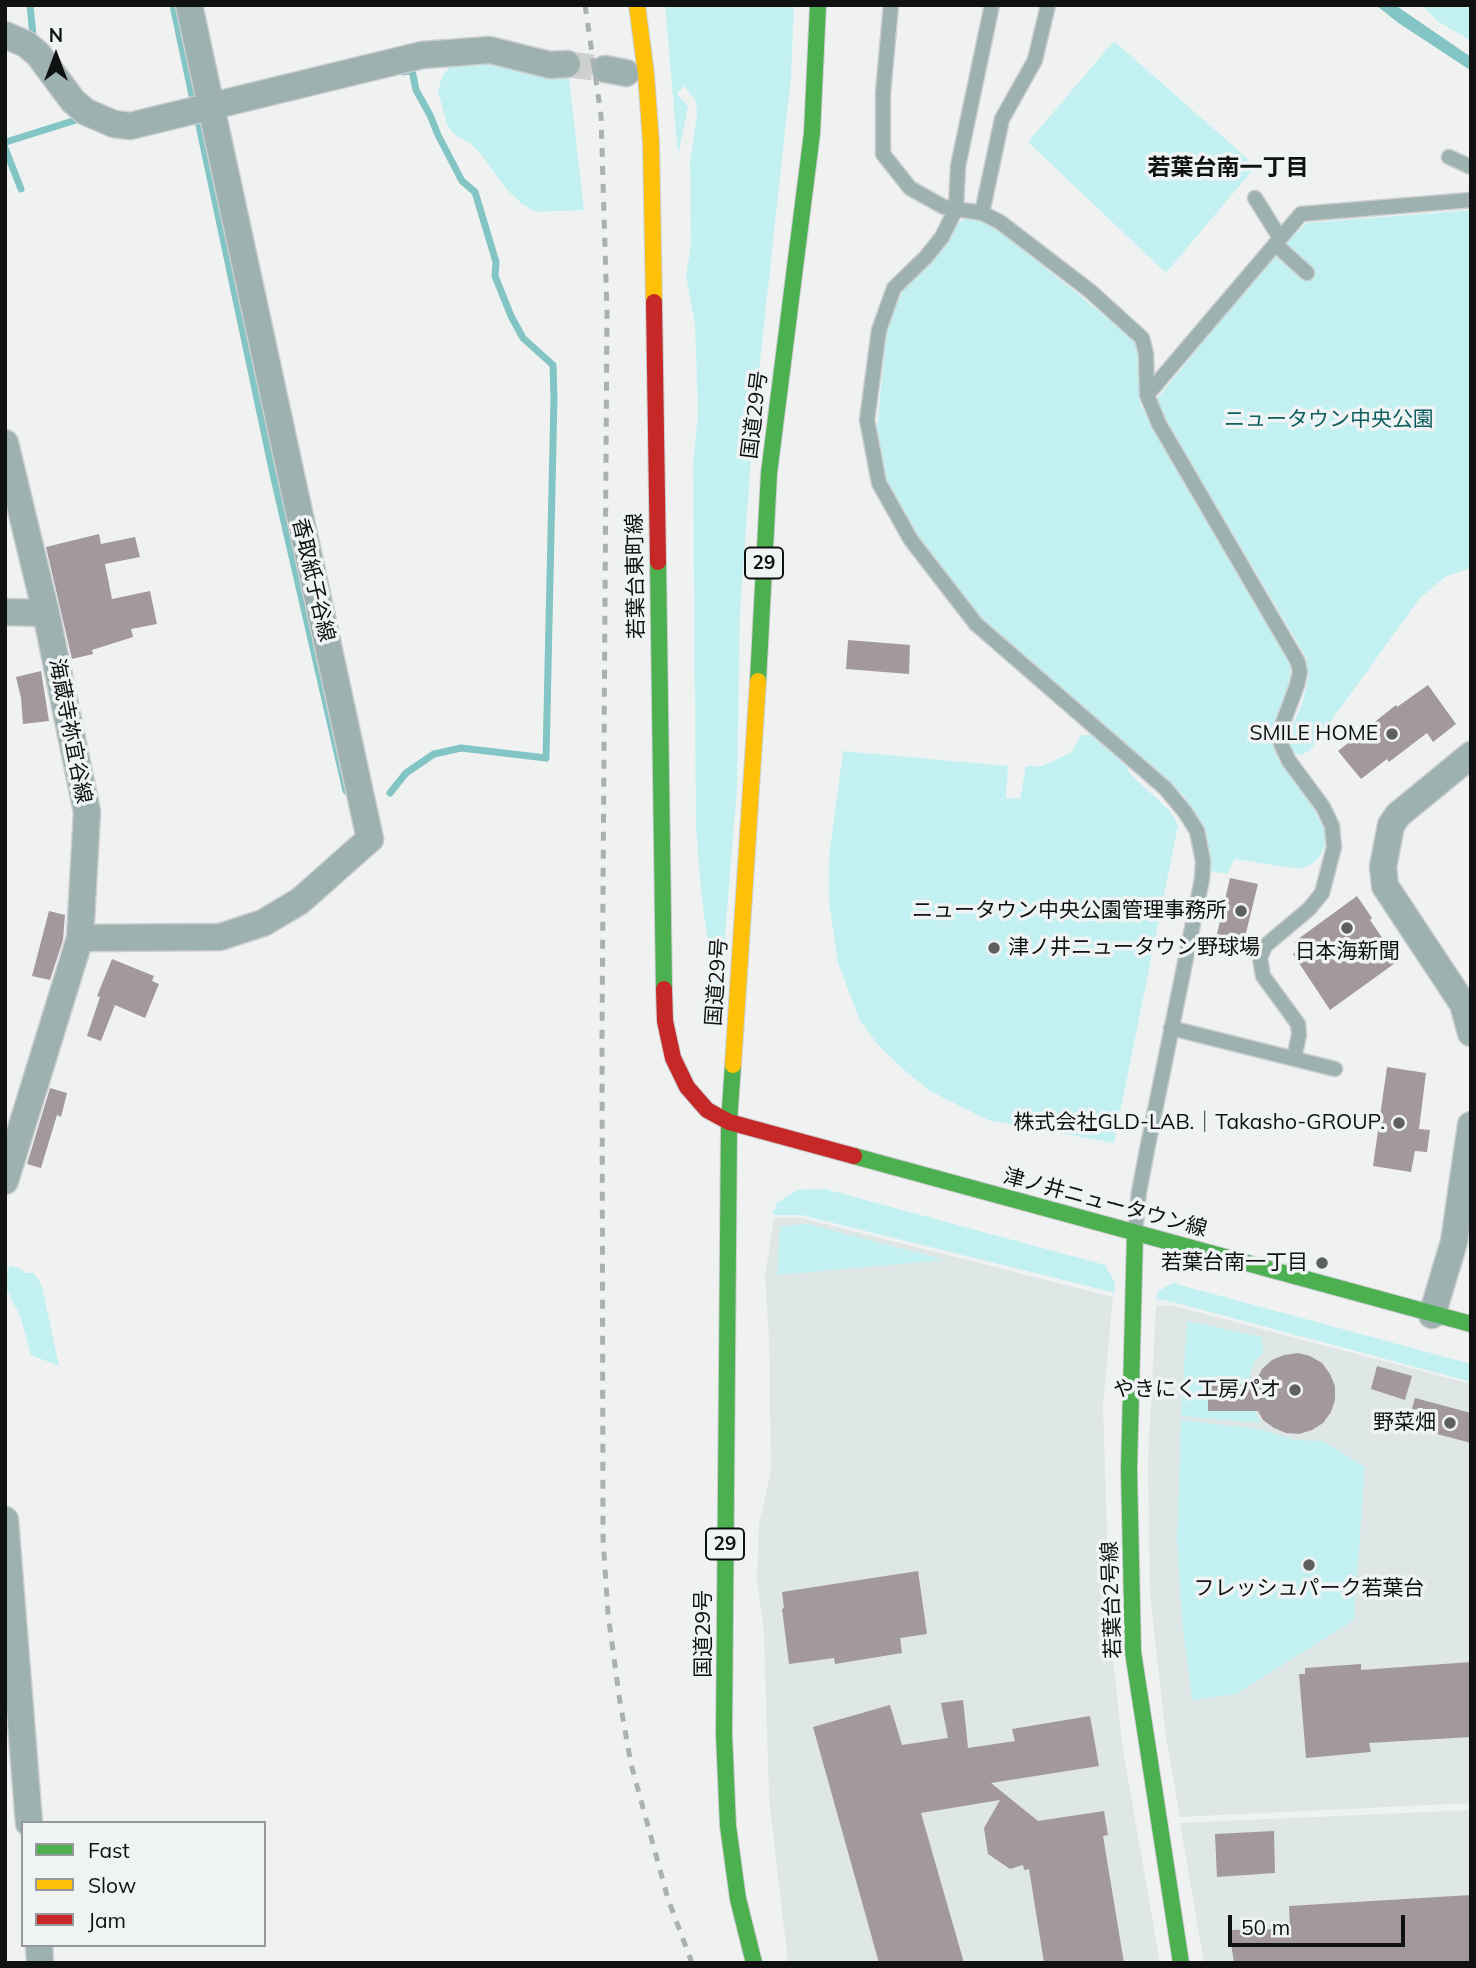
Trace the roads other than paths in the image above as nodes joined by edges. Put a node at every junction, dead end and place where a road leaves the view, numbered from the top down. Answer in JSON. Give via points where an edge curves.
{"nodes":[{"id":1,"x":189,"y":5,"type":"edge"},
{"id":2,"x":637,"y":5,"type":"edge"},
{"id":3,"x":818,"y":5,"type":"edge"},
{"id":4,"x":891,"y":5,"type":"edge"},
{"id":5,"x":992,"y":5,"type":"edge"},
{"id":6,"x":1048,"y":5,"type":"edge"},
{"id":7,"x":5,"y":35,"type":"edge"},
{"id":8,"x":566,"y":64,"type":"tunnel mouth"},
{"id":9,"x":210,"y":106,"type":"junction"},
{"id":10,"x":1449,"y":157,"type":"dead end"},
{"id":11,"x":1471,"y":167,"type":"edge"},
{"id":12,"x":1255,"y":198,"type":"dead end"},
{"id":13,"x":1471,"y":200,"type":"edge"},
{"id":14,"x":956,"y":209,"type":"junction"},
{"id":15,"x":982,"y":213,"type":"junction"},
{"id":16,"x":1278,"y":241,"type":"junction"},
{"id":17,"x":1307,"y":273,"type":"dead end"},
{"id":18,"x":1147,"y":395,"type":"junction"},
{"id":19,"x":5,"y":443,"type":"edge"},
{"id":20,"x":5,"y":612,"type":"edge"},
{"id":21,"x":46,"y":612,"type":"junction"},
{"id":22,"x":1471,"y":755,"type":"edge"},
{"id":23,"x":80,"y":938,"type":"junction"},
{"id":24,"x":1467,"y":1002,"type":"edge"},
{"id":25,"x":1171,"y":1028,"type":"junction"},
{"id":26,"x":1471,"y":1033,"type":"edge"},
{"id":27,"x":1293,"y":1058,"type":"junction"},
{"id":28,"x":1335,"y":1069,"type":"dead end"},
{"id":29,"x":729,"y":1122,"type":"junction"},
{"id":30,"x":1471,"y":1125,"type":"edge"},
{"id":31,"x":5,"y":1181,"type":"edge"},
{"id":32,"x":1135,"y":1233,"type":"junction"},
{"id":33,"x":1432,"y":1315,"type":"junction"},
{"id":34,"x":1471,"y":1324,"type":"edge"},
{"id":35,"x":5,"y":1520,"type":"edge"},
{"id":36,"x":29,"y":1821,"type":"edge"},
{"id":37,"x":754,"y":1963,"type":"edge"},
{"id":38,"x":1181,"y":1963,"type":"edge"}],
"edges":[{"from":1,"to":9,"type":"street","name":"香取紙子谷線"},
{"from":2,"to":29,"type":"main road","name":"若葉台東町線","via":[[651,143],[666,1021],[673,1058],[687,1087],[707,1110]]},
{"from":3,"to":29,"type":"main road","name":"国道29号","number":"29","via":[[812,133],[769,472]]},
{"from":4,"to":14,"type":"lane","via":[[883,154],[910,188]]},
{"from":5,"to":14,"type":"lane","via":[[958,166]]},
{"from":6,"to":15,"type":"lane","via":[[1035,60],[1002,119]]},
{"from":7,"to":9,"type":"street","via":[[38,54],[80,107],[114,124],[130,125]]},
{"from":8,"to":9,"type":"street","via":[[550,65],[490,50],[422,55]]},
{"from":9,"to":23,"type":"street","name":"香取紙子谷線","via":[[370,839],[300,901],[263,923],[220,937]]},
{"from":10,"to":11,"type":"lane"},
{"from":12,"to":16,"type":"lane"},
{"from":13,"to":16,"type":"lane","via":[[1301,214]]},
{"from":14,"to":15,"type":"lane"},
{"from":14,"to":25,"type":"lane","via":[[942,237],[894,288],[879,330],[867,421],[879,484],[911,540],[976,624],[1165,788],[1196,831],[1202,879]]},
{"from":15,"to":18,"type":"lane","via":[[1090,291],[1142,338]]},
{"from":16,"to":17,"type":"lane"},
{"from":16,"to":18,"type":"lane"},
{"from":18,"to":27,"type":"lane","via":[[1159,424],[1298,662],[1300,672],[1280,731],[1281,744],[1323,807],[1335,847],[1322,893],[1265,946],[1260,958],[1263,976],[1298,1024]]},
{"from":19,"to":21,"type":"street","name":"海蔵寺祢宜谷線"},
{"from":20,"to":21,"type":"street"},
{"from":21,"to":23,"type":"street","name":"海蔵寺祢宜谷線","via":[[87,812]]},
{"from":22,"to":24,"type":"street","via":[[1398,815],[1391,825],[1383,867],[1385,886]]},
{"from":23,"to":31,"type":"street","name":"海蔵寺祢宜谷線"},
{"from":24,"to":26,"type":"street"},
{"from":25,"to":27,"type":"lane"},
{"from":25,"to":32,"type":"lane"},
{"from":27,"to":28,"type":"lane"},
{"from":29,"to":32,"type":"main road","name":"津ノ井ニュータウン線"},
{"from":29,"to":37,"type":"main road","name":"国道29号","number":"29","via":[[724,1734],[728,1826],[738,1899]]},
{"from":30,"to":33,"type":"street","via":[[1454,1242]]},
{"from":32,"to":33,"type":"main road","name":"津ノ井ニュータウン線"},
{"from":32,"to":38,"type":"main road","name":"若葉台2号線","via":[[1129,1470],[1133,1652]]},
{"from":33,"to":34,"type":"main road","name":"津ノ井ニュータウン線"},
{"from":35,"to":36,"type":"street"}]}
